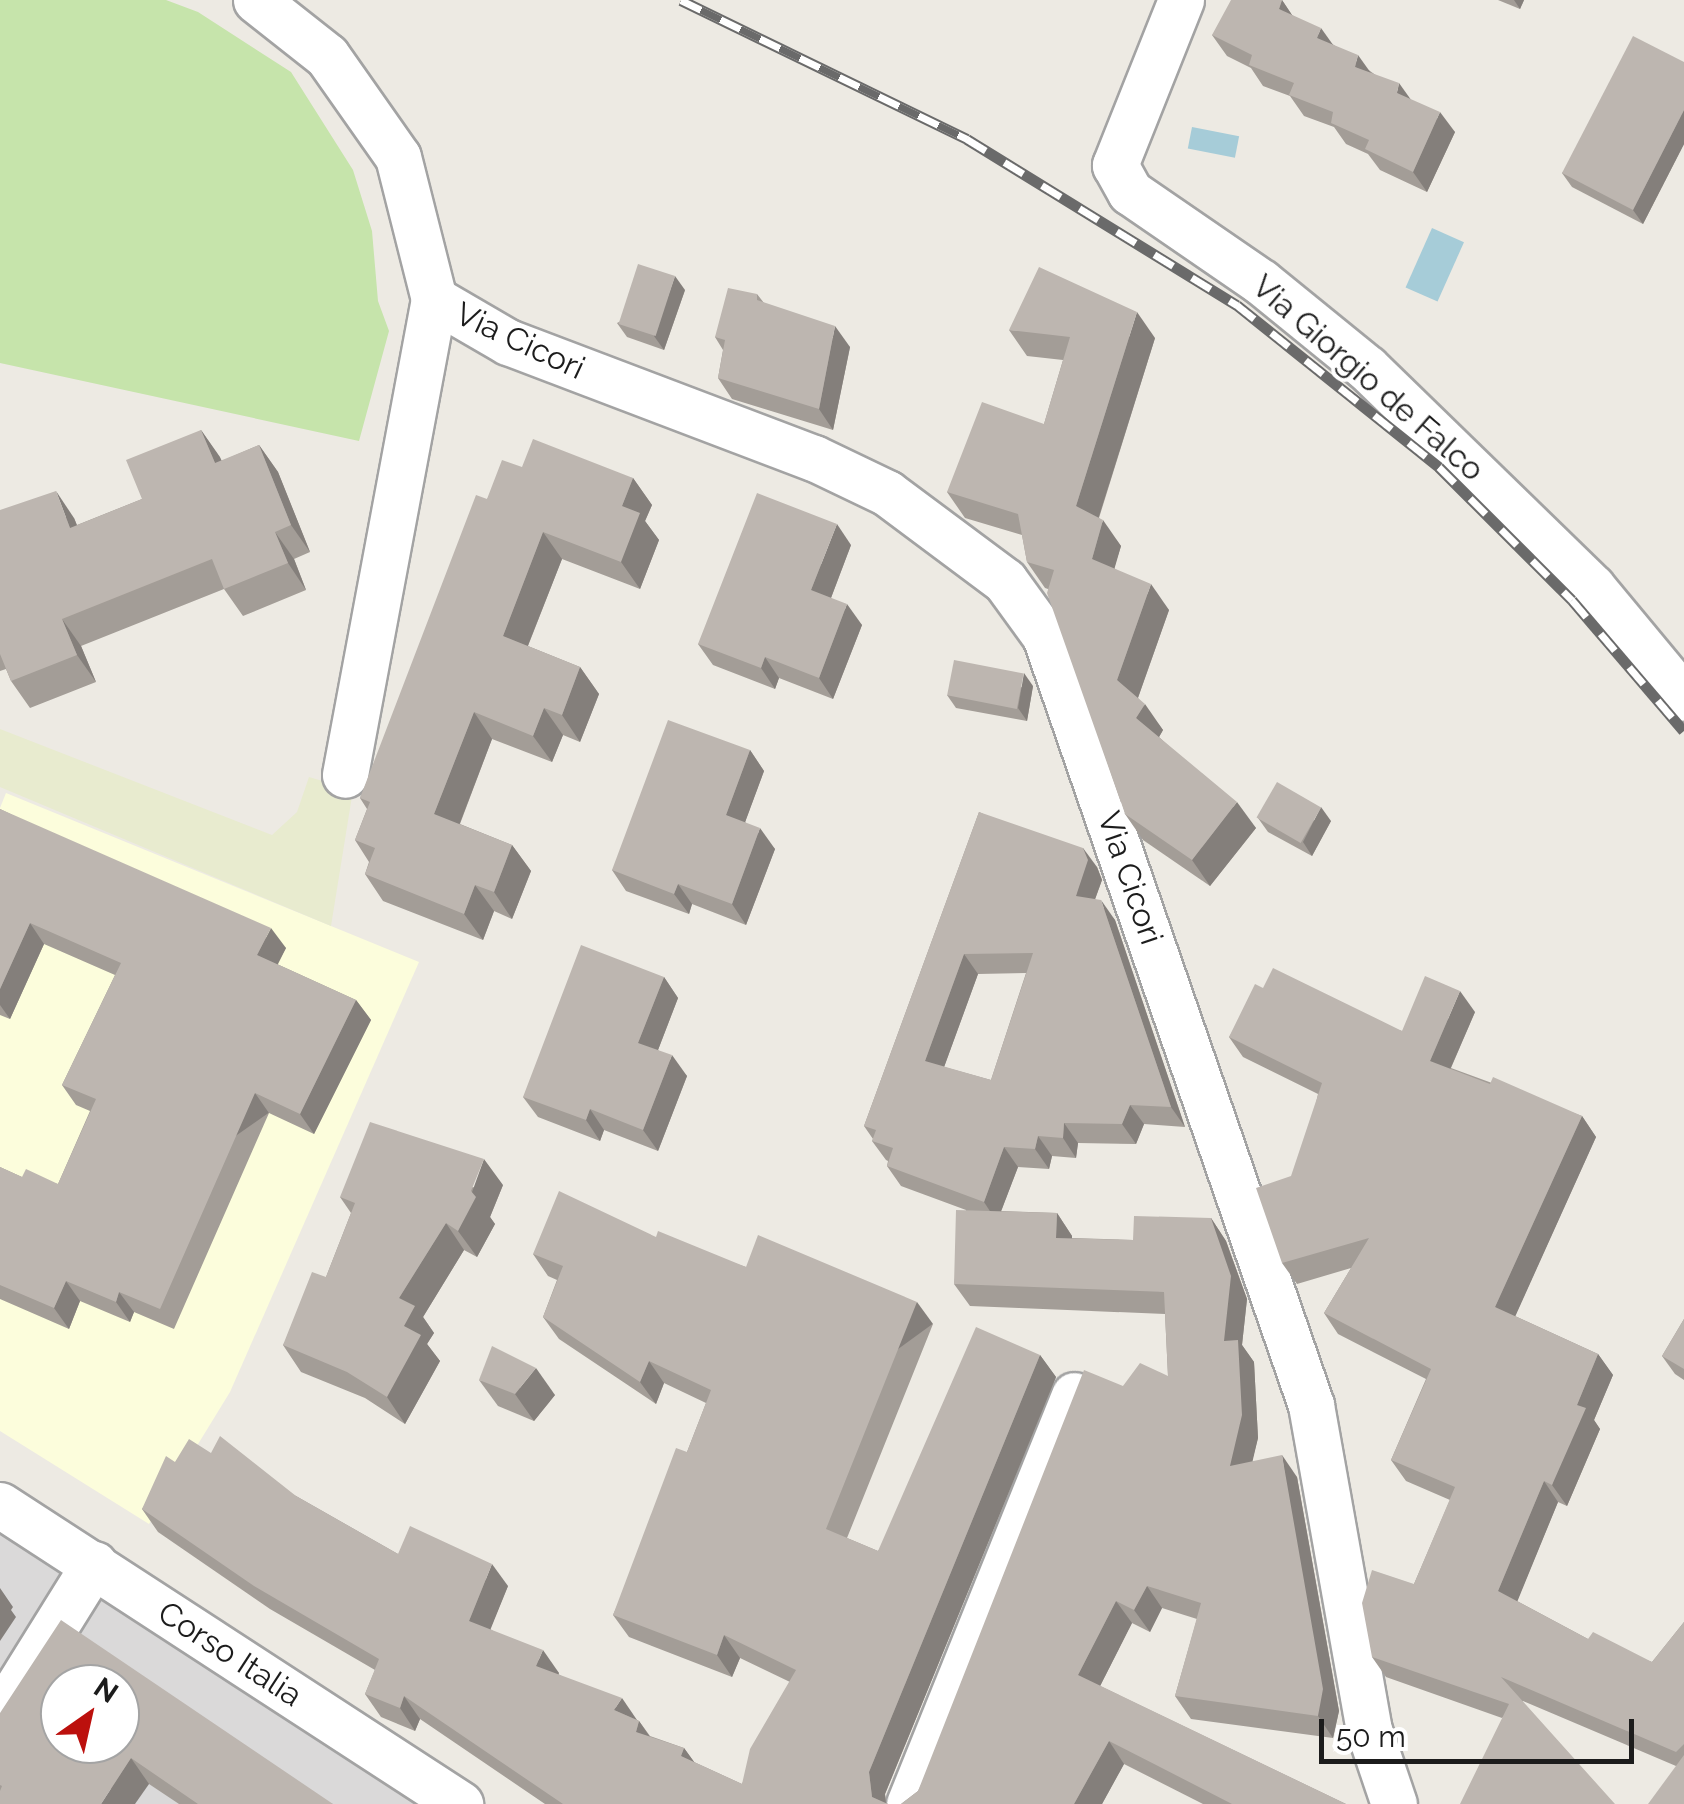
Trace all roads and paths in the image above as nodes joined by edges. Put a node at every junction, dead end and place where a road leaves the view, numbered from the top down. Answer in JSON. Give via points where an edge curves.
{"nodes":[{"id":1,"x":256,"y":0,"type":"edge"},
{"id":2,"x":1181,"y":0,"type":"edge"},
{"id":3,"x":434,"y":299,"type":"junction"},
{"id":4,"x":1684,"y":698,"type":"edge"},
{"id":5,"x":346,"y":775,"type":"dead end"},
{"id":6,"x":1074,"y":1395,"type":"edge"},
{"id":7,"x":0,"y":1505,"type":"edge"},
{"id":8,"x":94,"y":1564,"type":"junction"},
{"id":9,"x":0,"y":1715,"type":"edge"},
{"id":10,"x":460,"y":1804,"type":"edge"},
{"id":11,"x":908,"y":1804,"type":"edge"},
{"id":12,"x":1394,"y":1804,"type":"edge"}],
"edges":[{"from":1,"to":3,"type":"street","via":[[327,56],[398,157]]},
{"from":2,"to":4,"type":"street","name":"Via Giorgio de Falco","via":[[1114,165],[1130,192],[1261,282],[1367,368],[1592,587]]},
{"from":3,"to":5,"type":"street"},
{"from":3,"to":12,"type":"street","name":"Via Cicori","via":[[508,342],[814,458],[887,493],[1005,581],[1045,636],[1311,1404],[1369,1730]]},
{"from":6,"to":11,"type":"street"},
{"from":7,"to":8,"type":"street","name":"Corso Italia"},
{"from":8,"to":9,"type":"street"},
{"from":8,"to":10,"type":"street","name":"Corso Italia"}]}
